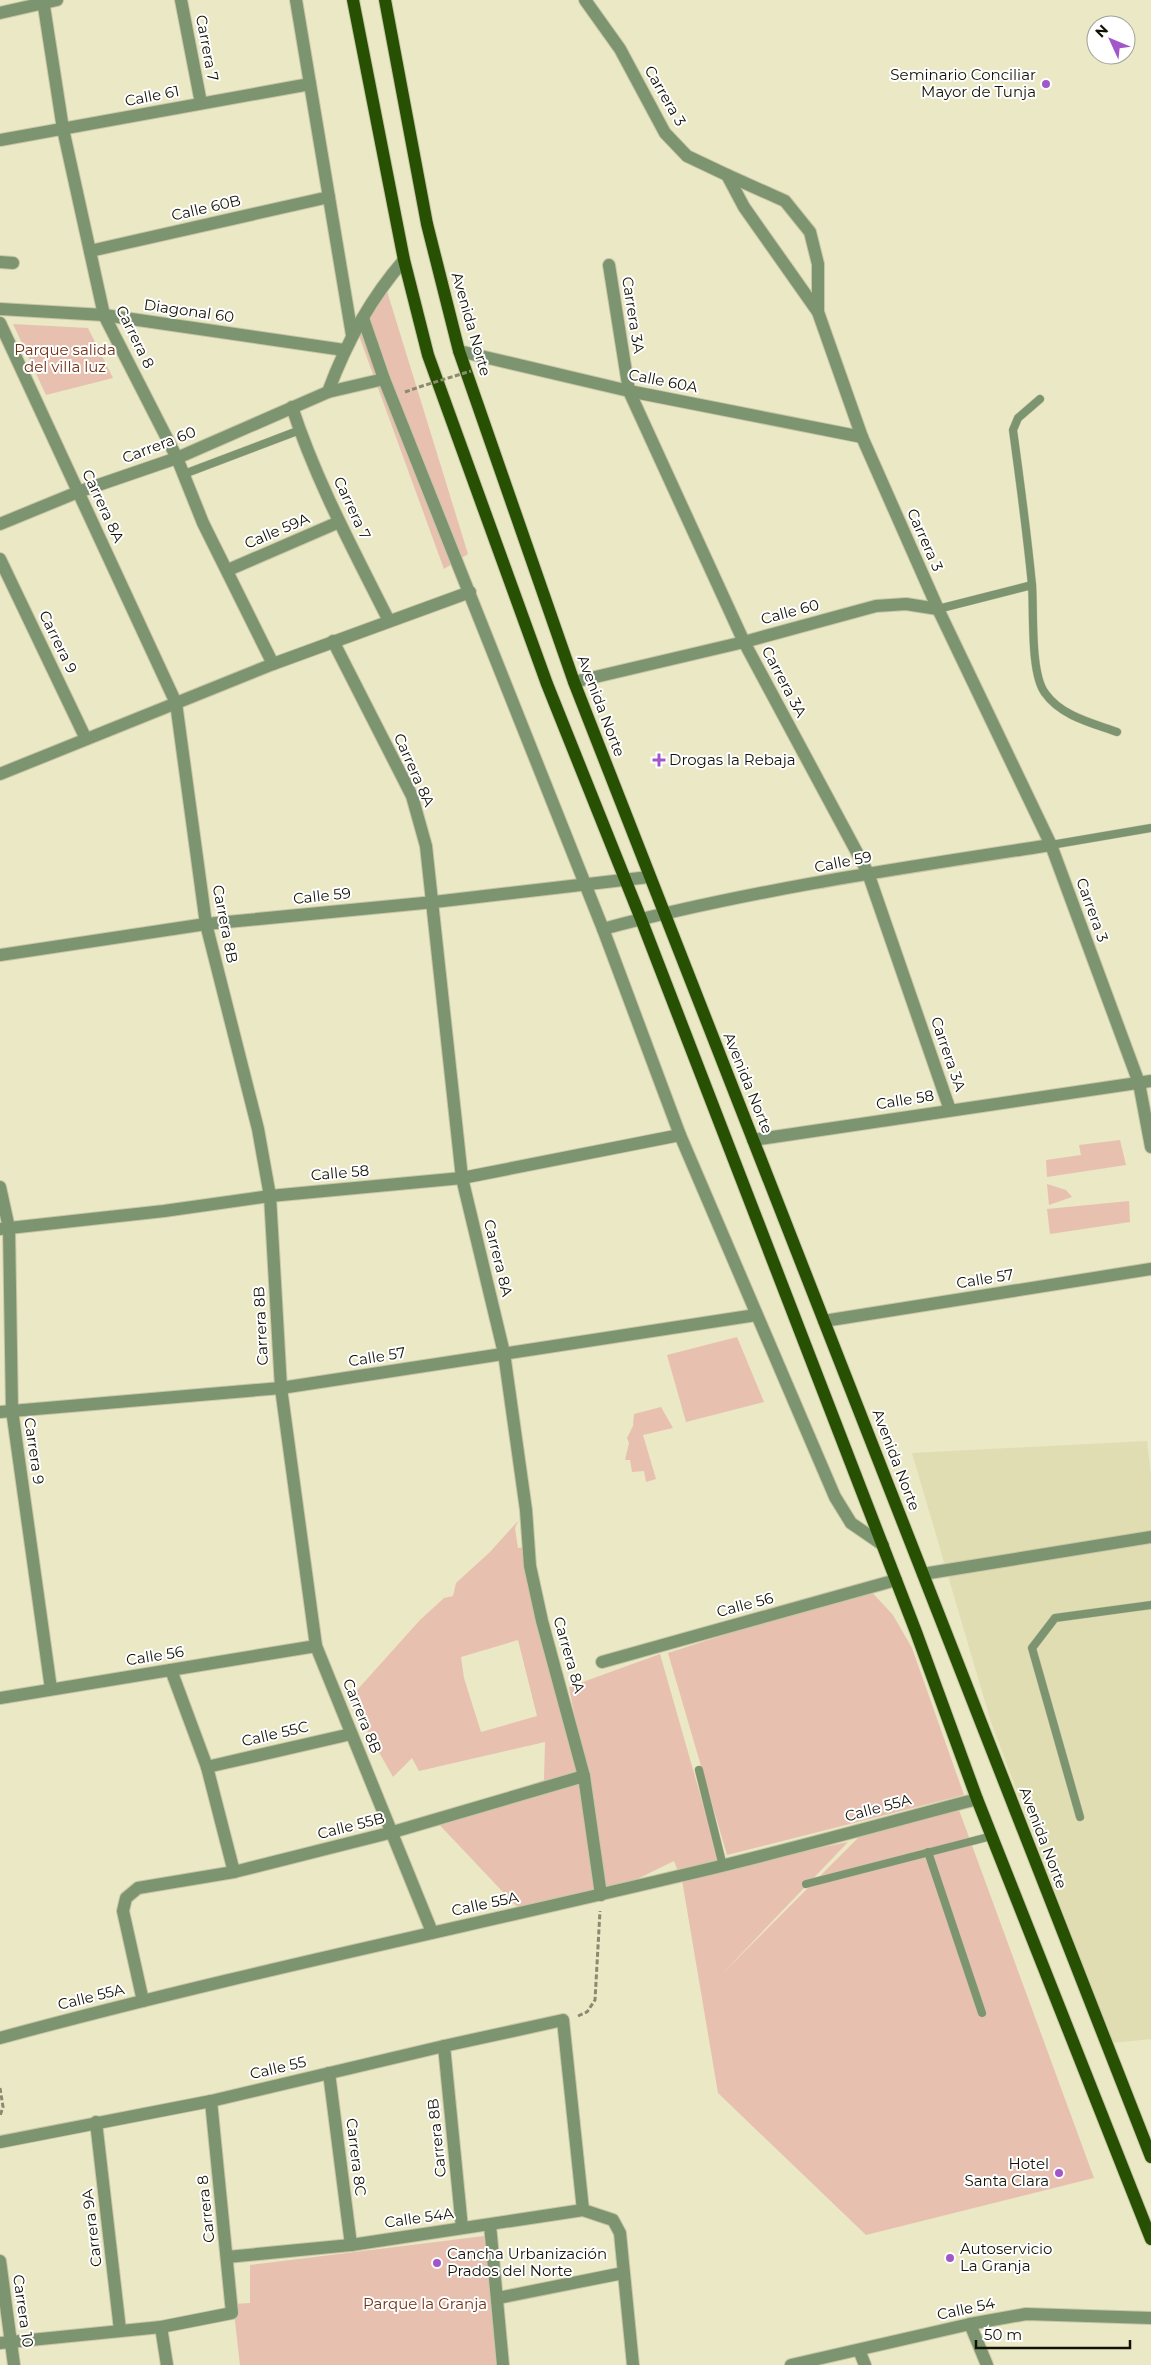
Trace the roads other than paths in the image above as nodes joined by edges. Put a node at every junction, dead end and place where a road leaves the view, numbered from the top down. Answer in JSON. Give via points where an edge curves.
{"nodes":[{"id":1,"x":57,"y":0,"type":"edge"},
{"id":2,"x":181,"y":0,"type":"edge"},
{"id":3,"x":296,"y":0,"type":"edge"},
{"id":4,"x":353,"y":0,"type":"edge"},
{"id":5,"x":385,"y":0,"type":"edge"},
{"id":6,"x":585,"y":0,"type":"edge"},
{"id":7,"x":44,"y":1,"type":"edge"},
{"id":8,"x":0,"y":12,"type":"edge"},
{"id":9,"x":310,"y":84,"type":"junction"},
{"id":10,"x":201,"y":103,"type":"junction"},
{"id":11,"x":63,"y":129,"type":"junction"},
{"id":12,"x":0,"y":140,"type":"edge"},
{"id":13,"x":727,"y":175,"type":"junction"},
{"id":14,"x":329,"y":197,"type":"junction"},
{"id":15,"x":90,"y":251,"type":"junction"},
{"id":16,"x":404,"y":260,"type":"junction"},
{"id":17,"x":609,"y":265,"type":"dead end"},
{"id":18,"x":0,"y":309,"type":"edge"},
{"id":19,"x":818,"y":312,"type":"junction"},
{"id":20,"x":104,"y":315,"type":"junction"},
{"id":21,"x":363,"y":318,"type":"junction"},
{"id":22,"x":0,"y":323,"type":"edge"},
{"id":23,"x":352,"y":335,"type":"junction"},
{"id":24,"x":344,"y":350,"type":"junction"},
{"id":25,"x":459,"y":351,"type":"junction"},
{"id":26,"x":384,"y":379,"type":"junction"},
{"id":27,"x":629,"y":391,"type":"junction"},
{"id":28,"x":328,"y":392,"type":"junction"},
{"id":29,"x":1040,"y":399,"type":"dead end"},
{"id":30,"x":292,"y":407,"type":"junction"},
{"id":31,"x":300,"y":430,"type":"junction"},
{"id":32,"x":862,"y":437,"type":"junction"},
{"id":33,"x":177,"y":458,"type":"junction"},
{"id":34,"x":184,"y":474,"type":"junction"},
{"id":35,"x":78,"y":492,"type":"junction"},
{"id":36,"x":339,"y":522,"type":"junction"},
{"id":37,"x":0,"y":524,"type":"edge"},
{"id":38,"x":0,"y":559,"type":"edge"},
{"id":39,"x":228,"y":570,"type":"junction"},
{"id":40,"x":1032,"y":585,"type":"junction"},
{"id":41,"x":470,"y":592,"type":"junction"},
{"id":42,"x":938,"y":609,"type":"junction"},
{"id":43,"x":389,"y":620,"type":"junction"},
{"id":44,"x":334,"y":641,"type":"junction"},
{"id":45,"x":744,"y":642,"type":"junction"},
{"id":46,"x":273,"y":664,"type":"junction"},
{"id":47,"x":574,"y":682,"type":"junction"},
{"id":48,"x":176,"y":703,"type":"junction"},
{"id":49,"x":1117,"y":732,"type":"dead end"},
{"id":50,"x":86,"y":739,"type":"junction"},
{"id":51,"x":0,"y":774,"type":"edge"},
{"id":52,"x":1151,"y":828,"type":"edge"},
{"id":53,"x":1051,"y":845,"type":"junction"},
{"id":54,"x":868,"y":873,"type":"junction"},
{"id":55,"x":649,"y":877,"type":"junction"},
{"id":56,"x":626,"y":880,"type":"junction"},
{"id":57,"x":586,"y":885,"type":"junction"},
{"id":58,"x":434,"y":902,"type":"junction"},
{"id":59,"x":663,"y":913,"type":"junction"},
{"id":60,"x":641,"y":919,"type":"junction"},
{"id":61,"x":206,"y":924,"type":"junction"},
{"id":62,"x":603,"y":929,"type":"junction"},
{"id":63,"x":0,"y":955,"type":"edge"},
{"id":64,"x":1145,"y":1082,"type":"edge"},
{"id":65,"x":950,"y":1110,"type":"junction"},
{"id":66,"x":680,"y":1135,"type":"junction"},
{"id":67,"x":753,"y":1140,"type":"junction"},
{"id":68,"x":1151,"y":1147,"type":"edge"},
{"id":69,"x":462,"y":1178,"type":"junction"},
{"id":70,"x":0,"y":1187,"type":"edge"},
{"id":71,"x":270,"y":1196,"type":"junction"},
{"id":72,"x":4,"y":1228,"type":"edge"},
{"id":73,"x":1151,"y":1269,"type":"edge"},
{"id":74,"x":756,"y":1315,"type":"junction"},
{"id":75,"x":824,"y":1321,"type":"junction"},
{"id":76,"x":504,"y":1353,"type":"junction"},
{"id":77,"x":281,"y":1388,"type":"junction"},
{"id":78,"x":6,"y":1411,"type":"edge"},
{"id":79,"x":1151,"y":1537,"type":"edge"},
{"id":80,"x":883,"y":1545,"type":"junction"},
{"id":81,"x":923,"y":1574,"type":"junction"},
{"id":82,"x":896,"y":1580,"type":"junction"},
{"id":83,"x":1151,"y":1605,"type":"edge"},
{"id":84,"x":316,"y":1646,"type":"junction"},
{"id":85,"x":602,"y":1662,"type":"dead end"},
{"id":86,"x":171,"y":1670,"type":"junction"},
{"id":87,"x":51,"y":1689,"type":"junction"},
{"id":88,"x":0,"y":1698,"type":"edge"},
{"id":89,"x":351,"y":1734,"type":"junction"},
{"id":90,"x":207,"y":1767,"type":"junction"},
{"id":91,"x":699,"y":1770,"type":"dead end"},
{"id":92,"x":584,"y":1776,"type":"junction"},
{"id":93,"x":977,"y":1799,"type":"junction"},
{"id":94,"x":1080,"y":1817,"type":"dead end"},
{"id":95,"x":393,"y":1832,"type":"junction"},
{"id":96,"x":992,"y":1836,"type":"junction"},
{"id":97,"x":928,"y":1852,"type":"junction"},
{"id":98,"x":723,"y":1866,"type":"junction"},
{"id":99,"x":234,"y":1872,"type":"junction"},
{"id":100,"x":806,"y":1884,"type":"dead end"},
{"id":101,"x":601,"y":1895,"type":"junction"},
{"id":102,"x":432,"y":1932,"type":"junction"},
{"id":103,"x":143,"y":2001,"type":"junction"},
{"id":104,"x":982,"y":2013,"type":"dead end"},
{"id":105,"x":0,"y":2038,"type":"edge"},
{"id":106,"x":444,"y":2046,"type":"junction"},
{"id":107,"x":329,"y":2073,"type":"junction"},
{"id":108,"x":211,"y":2101,"type":"junction"},
{"id":109,"x":96,"y":2122,"type":"junction"},
{"id":110,"x":0,"y":2142,"type":"edge"},
{"id":111,"x":1151,"y":2157,"type":"edge"},
{"id":112,"x":583,"y":2210,"type":"junction"},
{"id":113,"x":490,"y":2225,"type":"junction"},
{"id":114,"x":462,"y":2228,"type":"junction"},
{"id":115,"x":1151,"y":2239,"type":"edge"},
{"id":116,"x":351,"y":2245,"type":"junction"},
{"id":117,"x":227,"y":2257,"type":"junction"},
{"id":118,"x":0,"y":2261,"type":"edge"},
{"id":119,"x":623,"y":2273,"type":"junction"},
{"id":120,"x":498,"y":2298,"type":"junction"},
{"id":121,"x":1151,"y":2318,"type":"edge"},
{"id":122,"x":970,"y":2324,"type":"junction"},
{"id":123,"x":161,"y":2328,"type":"junction"},
{"id":124,"x":120,"y":2330,"type":"junction"},
{"id":125,"x":5,"y":2343,"type":"edge"},
{"id":126,"x":859,"y":2350,"type":"junction"},
{"id":127,"x":14,"y":2365,"type":"edge"},
{"id":128,"x":167,"y":2365,"type":"edge"},
{"id":129,"x":503,"y":2365,"type":"edge"},
{"id":130,"x":633,"y":2365,"type":"edge"},
{"id":131,"x":791,"y":2365,"type":"edge"},
{"id":132,"x":865,"y":2365,"type":"edge"},
{"id":133,"x":986,"y":2365,"type":"edge"}],
"edges":[{"from":1,"to":7,"type":"street"},
{"from":2,"to":10,"type":"street","name":"Carrera 7"},
{"from":3,"to":9,"type":"street"},
{"from":4,"to":16,"type":"main road"},
{"from":5,"to":25,"type":"main road","name":"Avenida Norte","via":[[426,224]]},
{"from":6,"to":13,"type":"street","name":"Carrera 3","via":[[620,50],[665,133],[687,156]]},
{"from":7,"to":8,"type":"street"},
{"from":7,"to":11,"type":"street","name":"Carrera 8"},
{"from":9,"to":10,"type":"street","name":"Calle 61"},
{"from":9,"to":14,"type":"street"},
{"from":10,"to":11,"type":"street","name":"Calle 61"},
{"from":11,"to":12,"type":"street","name":"Calle 61"},
{"from":11,"to":15,"type":"street","name":"Carrera 8"},
{"from":13,"to":19,"type":"street","name":"Carrera 3","via":[[744,207]]},
{"from":13,"to":19,"type":"street","via":[[784,201],[810,232],[818,264]]},
{"from":14,"to":15,"type":"street","name":"Calle 60B"},
{"from":14,"to":23,"type":"street"},
{"from":15,"to":20,"type":"street","name":"Carrera 8"},
{"from":16,"to":21,"type":"street","via":[[382,285]]},
{"from":16,"to":56,"type":"main road","via":[[435,374],[547,684]]},
{"from":17,"to":27,"type":"street","name":"Carrera 3A"},
{"from":18,"to":20,"type":"street","name":"Diagonal 60"},
{"from":19,"to":32,"type":"street","name":"Carrera 3"},
{"from":20,"to":24,"type":"street","name":"Diagonal 60"},
{"from":20,"to":33,"type":"street","name":"Carrera 8"},
{"from":21,"to":23,"type":"street"},
{"from":21,"to":26,"type":"street"},
{"from":22,"to":35,"type":"street","name":"Carrera 8A"},
{"from":23,"to":24,"type":"street"},
{"from":24,"to":28,"type":"street"},
{"from":25,"to":27,"type":"street","name":"Calle 60A"},
{"from":25,"to":47,"type":"main road","name":"Avenida Norte"},
{"from":26,"to":28,"type":"street","name":"Carrera 60"},
{"from":26,"to":41,"type":"street"},
{"from":27,"to":32,"type":"street","name":"Calle 60A"},
{"from":27,"to":45,"type":"street","name":"Carrera 3A"},
{"from":28,"to":30,"type":"street","name":"Carrera 60"},
{"from":29,"to":40,"type":"lane","via":[[1018,418],[1013,430]]},
{"from":30,"to":31,"type":"street","name":"Carrera 7"},
{"from":30,"to":33,"type":"street","name":"Carrera 60"},
{"from":31,"to":34,"type":"lane"},
{"from":31,"to":36,"type":"street","name":"Carrera 7"},
{"from":32,"to":42,"type":"street","name":"Carrera 3"},
{"from":33,"to":34,"type":"street","name":"Carrera 8"},
{"from":33,"to":35,"type":"street","name":"Carrera 60"},
{"from":34,"to":39,"type":"street","name":"Carrera 8","via":[[202,523]]},
{"from":35,"to":37,"type":"street","name":"Carrera 60"},
{"from":35,"to":48,"type":"street","name":"Carrera 8A"},
{"from":36,"to":39,"type":"street","name":"Calle 59A"},
{"from":36,"to":43,"type":"street","name":"Carrera 7"},
{"from":38,"to":50,"type":"street","name":"Carrera 9"},
{"from":39,"to":46,"type":"street","name":"Carrera 8"},
{"from":40,"to":42,"type":"lane","name":"Calle 60"},
{"from":40,"to":49,"type":"lane","via":[[1038,677],[1044,692],[1057,706],[1078,718]]},
{"from":41,"to":43,"type":"street"},
{"from":41,"to":57,"type":"street"},
{"from":42,"to":45,"type":"street","name":"Calle 60","via":[[906,604],[876,606]]},
{"from":42,"to":53,"type":"street","name":"Carrera 3"},
{"from":43,"to":44,"type":"street"},
{"from":44,"to":46,"type":"street"},
{"from":44,"to":58,"type":"street","name":"Carrera 8A","via":[[412,796],[426,846]]},
{"from":45,"to":47,"type":"street","name":"Calle 60"},
{"from":45,"to":54,"type":"street","name":"Carrera 3A"},
{"from":46,"to":48,"type":"street"},
{"from":47,"to":55,"type":"main road","name":"Avenida Norte"},
{"from":48,"to":50,"type":"street"},
{"from":48,"to":61,"type":"street","name":"Carrera 8B"},
{"from":50,"to":51,"type":"street"},
{"from":52,"to":53,"type":"lane"},
{"from":53,"to":54,"type":"street","name":"Calle 59"},
{"from":53,"to":64,"type":"street","name":"Carrera 3"},
{"from":54,"to":59,"type":"street","name":"Calle 59"},
{"from":54,"to":65,"type":"street","name":"Carrera 3A"},
{"from":55,"to":56,"type":"street","name":"Calle 59"},
{"from":55,"to":59,"type":"main road","name":"Avenida Norte"},
{"from":56,"to":57,"type":"street","name":"Calle 59"},
{"from":56,"to":60,"type":"main road"},
{"from":57,"to":58,"type":"street","name":"Calle 59"},
{"from":57,"to":62,"type":"street"},
{"from":58,"to":61,"type":"street","name":"Calle 59"},
{"from":58,"to":69,"type":"street","name":"Carrera 8A"},
{"from":59,"to":60,"type":"street","name":"Calle 59"},
{"from":59,"to":67,"type":"main road","name":"Avenida Norte"},
{"from":60,"to":62,"type":"street","name":"Calle 59"},
{"from":60,"to":80,"type":"main road"},
{"from":61,"to":63,"type":"street","name":"Calle 59"},
{"from":61,"to":71,"type":"street","name":"Carrera 8B","via":[[258,1129]]},
{"from":62,"to":66,"type":"street"},
{"from":64,"to":65,"type":"street","name":"Calle 58"},
{"from":64,"to":68,"type":"street","name":"Carrera 3"},
{"from":65,"to":67,"type":"street","name":"Calle 58"},
{"from":66,"to":69,"type":"street","name":"Calle 58"},
{"from":66,"to":74,"type":"street"},
{"from":67,"to":75,"type":"main road","name":"Avenida Norte"},
{"from":69,"to":71,"type":"street","name":"Calle 58"},
{"from":69,"to":76,"type":"street","name":"Carrera 8A"},
{"from":70,"to":72,"type":"street","name":"Carrera 9"},
{"from":71,"to":72,"type":"street","name":"Calle 58"},
{"from":71,"to":77,"type":"street","name":"Carrera 8B"},
{"from":72,"to":78,"type":"street","name":"Carrera 9"},
{"from":73,"to":75,"type":"street","name":"Calle 57"},
{"from":74,"to":76,"type":"street","name":"Calle 57"},
{"from":74,"to":80,"type":"street","via":[[835,1497],[851,1523]]},
{"from":75,"to":81,"type":"main road","name":"Avenida Norte"},
{"from":76,"to":77,"type":"street","name":"Calle 57"},
{"from":76,"to":92,"type":"street","name":"Carrera 8A","via":[[526,1510],[530,1566]]},
{"from":77,"to":78,"type":"street","name":"Calle 57"},
{"from":77,"to":84,"type":"street","name":"Carrera 8B"},
{"from":78,"to":87,"type":"street","name":"Carrera 9"},
{"from":79,"to":81,"type":"street"},
{"from":80,"to":82,"type":"main road"},
{"from":81,"to":111,"type":"main road","name":"Avenida Norte"},
{"from":82,"to":85,"type":"street","name":"Calle 56"},
{"from":82,"to":93,"type":"main road"},
{"from":83,"to":94,"type":"lane","via":[[1055,1618],[1032,1648]]},
{"from":84,"to":86,"type":"street","name":"Calle 56"},
{"from":84,"to":89,"type":"street","name":"Carrera 8B"},
{"from":86,"to":87,"type":"street","name":"Calle 56"},
{"from":86,"to":90,"type":"street"},
{"from":87,"to":88,"type":"street","name":"Calle 56"},
{"from":89,"to":90,"type":"street","name":"Calle 55C"},
{"from":89,"to":95,"type":"street","name":"Carrera 8B"},
{"from":90,"to":99,"type":"street"},
{"from":91,"to":98,"type":"lane"},
{"from":92,"to":95,"type":"street","name":"Calle 55B"},
{"from":92,"to":101,"type":"street","name":"Carrera 8A"},
{"from":93,"to":96,"type":"main road"},
{"from":93,"to":98,"type":"street","name":"Calle 55A"},
{"from":95,"to":99,"type":"street","name":"Calle 55B"},
{"from":95,"to":102,"type":"street","name":"Carrera 8B"},
{"from":96,"to":97,"type":"lane"},
{"from":96,"to":115,"type":"main road"},
{"from":97,"to":100,"type":"lane"},
{"from":97,"to":104,"type":"lane"},
{"from":98,"to":101,"type":"street","name":"Calle 55A"},
{"from":99,"to":103,"type":"street","name":"Calle 55B","via":[[138,1888],[126,1898],[123,1911]]},
{"from":101,"to":102,"type":"street","name":"Calle 55A"},
{"from":102,"to":103,"type":"street","name":"Calle 55A"},
{"from":103,"to":105,"type":"street","name":"Calle 55A"},
{"from":106,"to":107,"type":"street","name":"Calle 55"},
{"from":106,"to":112,"type":"street","name":"Calle 55","via":[[563,2020]]},
{"from":106,"to":114,"type":"street","name":"Carrera 8B"},
{"from":107,"to":108,"type":"street","name":"Calle 55"},
{"from":107,"to":116,"type":"street","name":"Carrera 8C"},
{"from":108,"to":109,"type":"street","name":"Calle 55"},
{"from":108,"to":117,"type":"street","name":"Carrera 8"},
{"from":109,"to":110,"type":"street","name":"Calle 55"},
{"from":109,"to":124,"type":"street","name":"Carrera 9A"},
{"from":112,"to":113,"type":"street","name":"Calle 54A"},
{"from":112,"to":119,"type":"street","name":"Calle 54A","via":[[613,2220],[620,2233]]},
{"from":113,"to":114,"type":"street","name":"Calle 54A"},
{"from":113,"to":120,"type":"street"},
{"from":114,"to":116,"type":"street","name":"Calle 54A"},
{"from":116,"to":117,"type":"street","name":"Calle 54A"},
{"from":117,"to":123,"type":"street","name":"Carrera 8","via":[[232,2313]]},
{"from":118,"to":125,"type":"street","name":"Carrera 10"},
{"from":119,"to":120,"type":"street"},
{"from":119,"to":130,"type":"street"},
{"from":120,"to":129,"type":"street"},
{"from":121,"to":122,"type":"street","name":"Calle 54","via":[[1026,2314]]},
{"from":122,"to":126,"type":"street","name":"Calle 54"},
{"from":122,"to":133,"type":"street"},
{"from":123,"to":124,"type":"street"},
{"from":123,"to":128,"type":"street"},
{"from":124,"to":125,"type":"street"},
{"from":125,"to":127,"type":"street","name":"Carrera 10"},
{"from":126,"to":131,"type":"street","name":"Calle 54"},
{"from":126,"to":132,"type":"street"}]}
